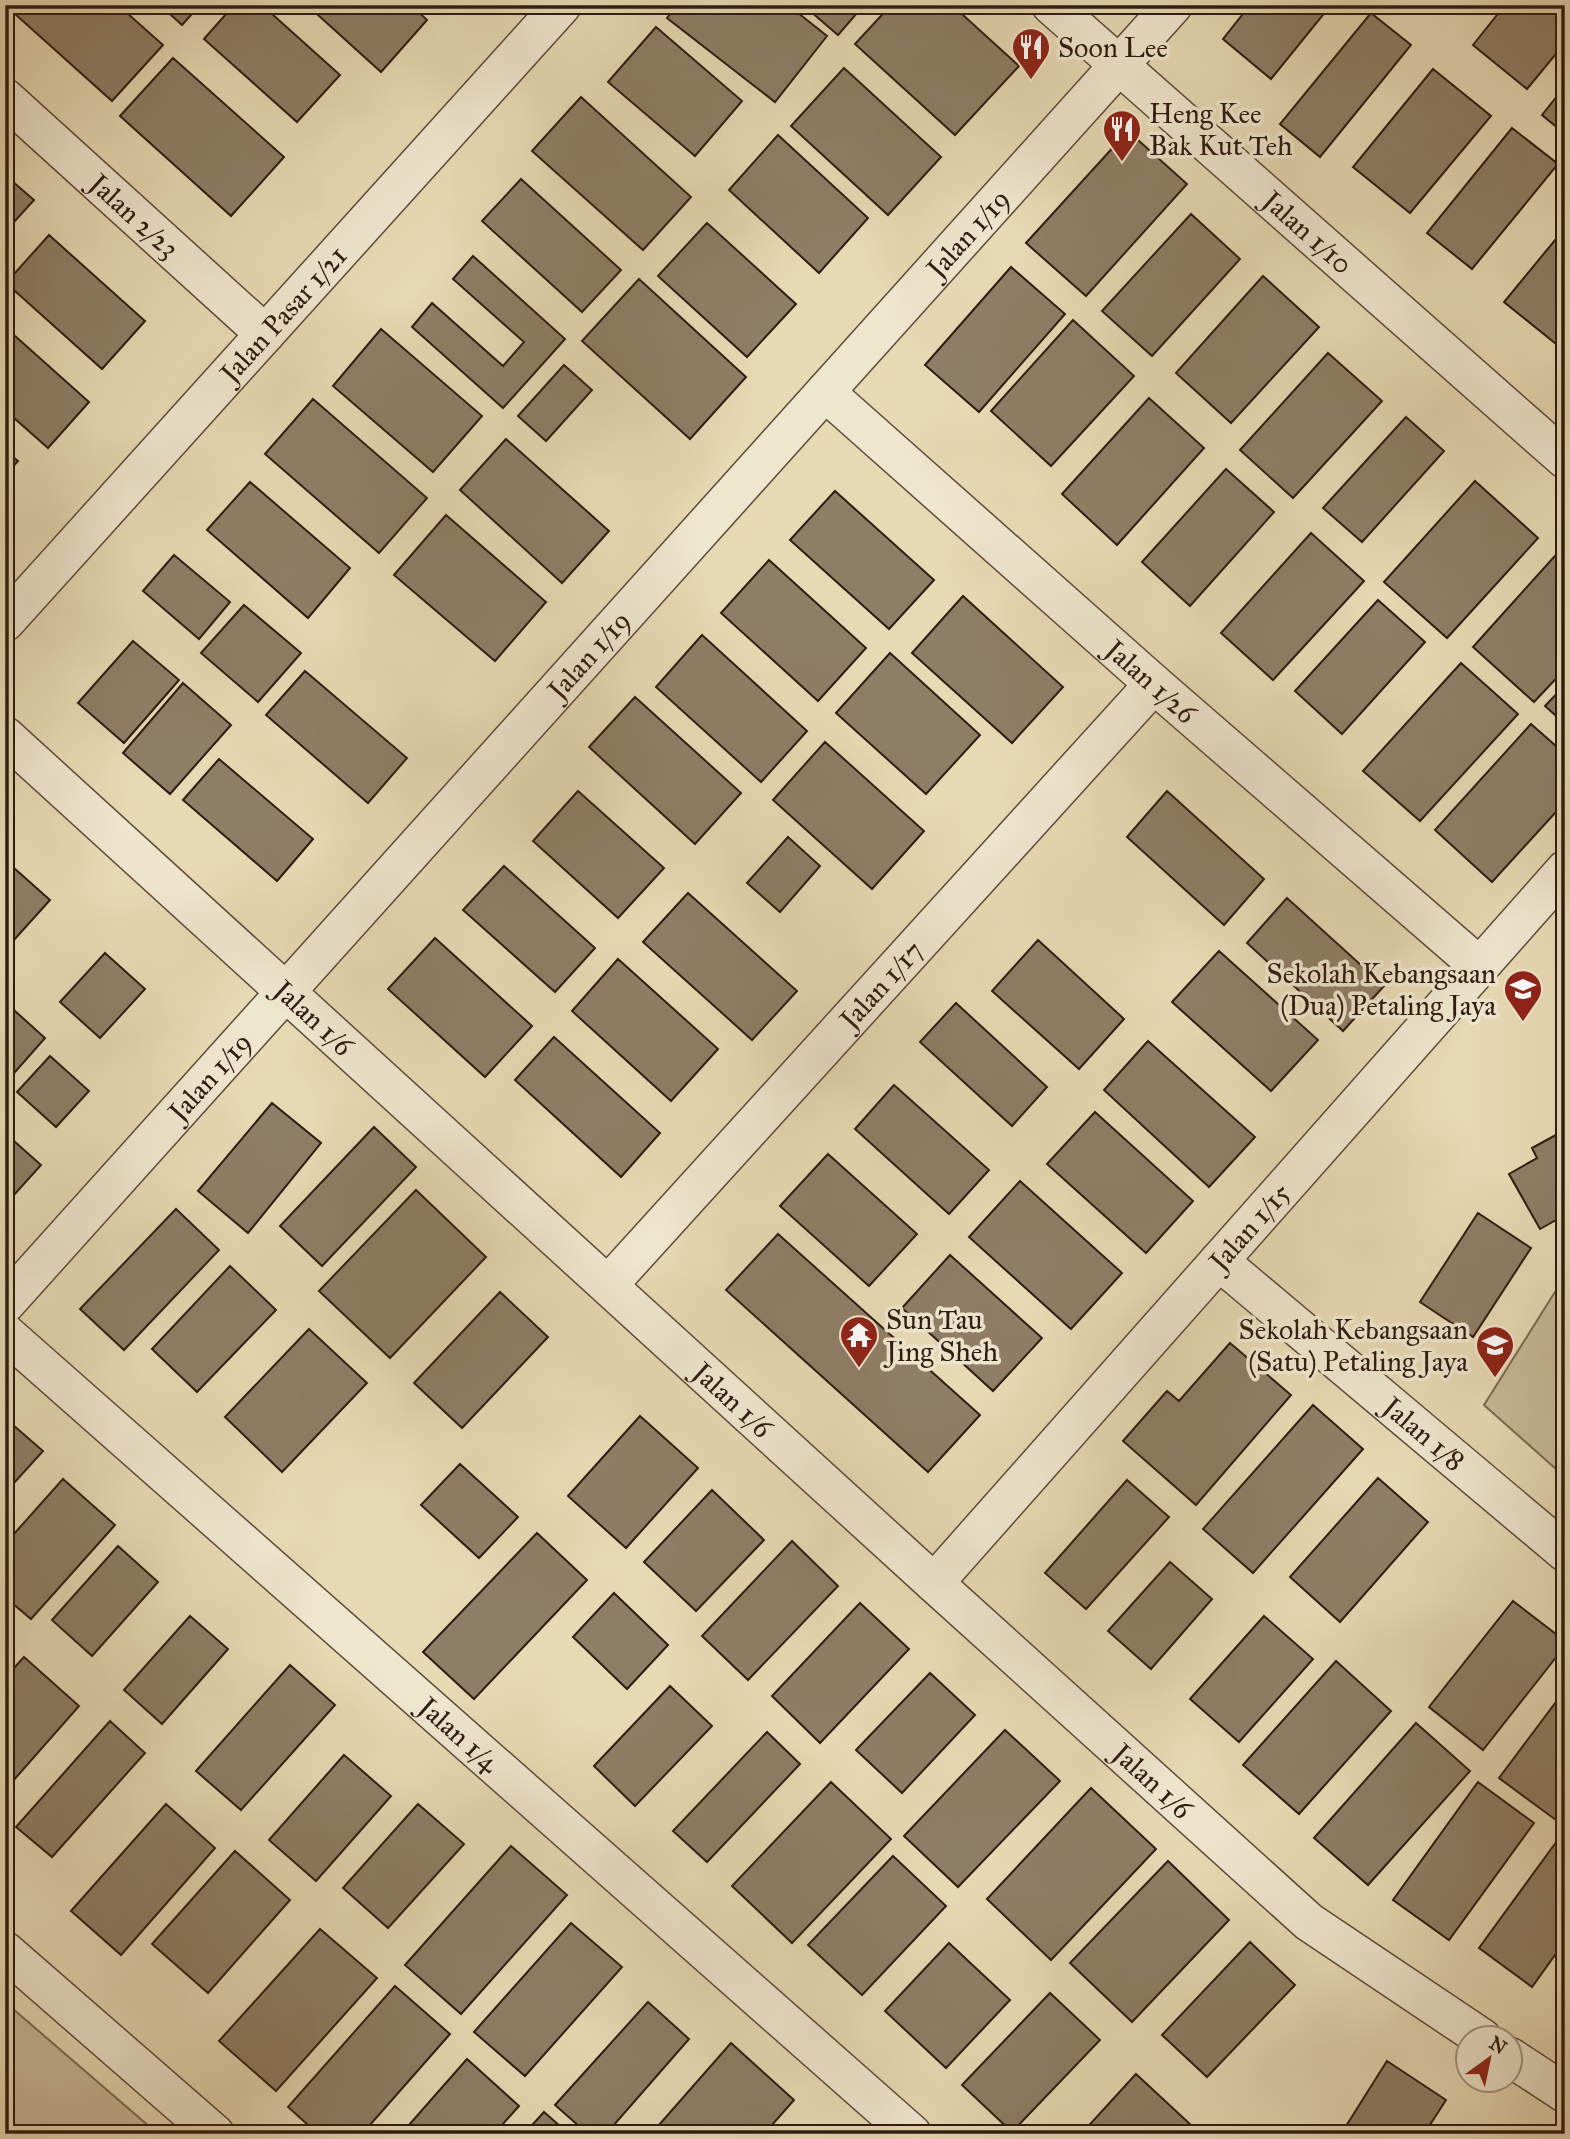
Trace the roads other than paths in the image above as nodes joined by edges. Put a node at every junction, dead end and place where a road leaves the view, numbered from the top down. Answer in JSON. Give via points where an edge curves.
{"nodes":[{"id":1,"x":562,"y":5,"type":"edge"},
{"id":2,"x":1051,"y":5,"type":"edge"},
{"id":3,"x":1173,"y":5,"type":"edge"},
{"id":4,"x":1119,"y":65,"type":"junction"},
{"id":5,"x":5,"y":98,"type":"edge"},
{"id":6,"x":265,"y":334,"type":"junction"},
{"id":7,"x":825,"y":392,"type":"junction"},
{"id":8,"x":1565,"y":459,"type":"edge"},
{"id":9,"x":5,"y":622,"type":"edge"},
{"id":10,"x":1154,"y":684,"type":"junction"},
{"id":11,"x":5,"y":736,"type":"edge"},
{"id":12,"x":1565,"y":870,"type":"edge"},
{"id":13,"x":1479,"y":966,"type":"junction"},
{"id":14,"x":286,"y":992,"type":"junction"},
{"id":15,"x":1219,"y":1261,"type":"junction"},
{"id":16,"x":608,"y":1285,"type":"junction"},
{"id":17,"x":5,"y":1304,"type":"edge"},
{"id":18,"x":5,"y":1333,"type":"edge"},
{"id":19,"x":1565,"y":1552,"type":"edge"},
{"id":20,"x":934,"y":1583,"type":"junction"},
{"id":21,"x":5,"y":1951,"type":"edge"},
{"id":22,"x":1461,"y":2024,"type":"edge"},
{"id":23,"x":1524,"y":2066,"type":"edge"},
{"id":24,"x":1565,"y":2093,"type":"edge"},
{"id":25,"x":215,"y":2134,"type":"edge"},
{"id":26,"x":912,"y":2134,"type":"edge"}],
"edges":[{"from":1,"to":6,"type":"street","name":"Jalan Pasar 1/21"},
{"from":2,"to":4,"type":"street","name":"Jalan 1/10"},
{"from":3,"to":4,"type":"street","name":"Jalan 1/19"},
{"from":4,"to":7,"type":"street","name":"Jalan 1/19"},
{"from":4,"to":8,"type":"street","name":"Jalan 1/10"},
{"from":5,"to":6,"type":"street","name":"Jalan 2/23"},
{"from":6,"to":9,"type":"street","name":"Jalan Pasar 1/21"},
{"from":7,"to":10,"type":"street","name":"Jalan 1/26"},
{"from":7,"to":14,"type":"street","name":"Jalan 1/19"},
{"from":10,"to":13,"type":"street","name":"Jalan 1/26"},
{"from":10,"to":16,"type":"street","name":"Jalan 1/17"},
{"from":11,"to":14,"type":"street","name":"Jalan 1/6"},
{"from":12,"to":13,"type":"street","name":"Jalan 1/15"},
{"from":13,"to":15,"type":"street","name":"Jalan 1/15"},
{"from":14,"to":16,"type":"street","name":"Jalan 1/6"},
{"from":14,"to":17,"type":"street","name":"Jalan 1/19"},
{"from":15,"to":19,"type":"street","name":"Jalan 1/8"},
{"from":15,"to":20,"type":"street","name":"Jalan 1/15"},
{"from":16,"to":20,"type":"street","name":"Jalan 1/6"},
{"from":18,"to":26,"type":"street","name":"Jalan 1/4"},
{"from":20,"to":22,"type":"street","name":"Jalan 1/6","via":[[1309,1922]]},
{"from":21,"to":25,"type":"street"},
{"from":23,"to":24,"type":"street"}]}
